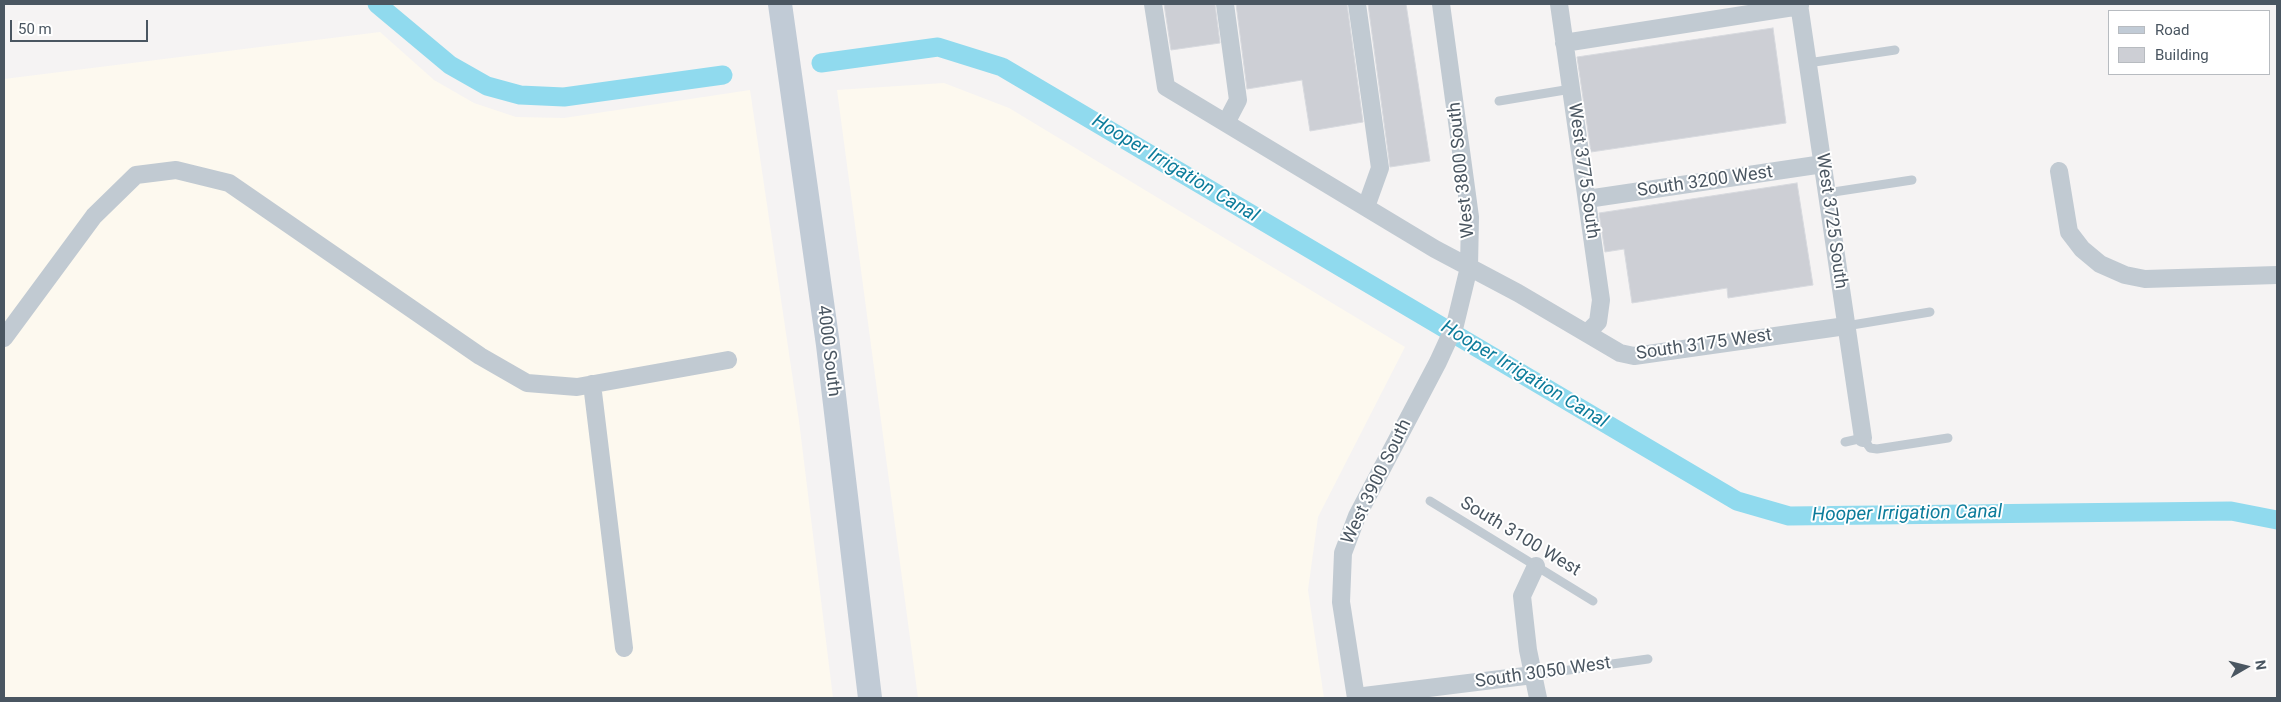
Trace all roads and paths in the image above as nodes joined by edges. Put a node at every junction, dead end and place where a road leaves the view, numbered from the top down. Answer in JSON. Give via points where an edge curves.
{"nodes":[{"id":1,"x":780,"y":4,"type":"edge"},
{"id":2,"x":1153,"y":4,"type":"edge"},
{"id":3,"x":1225,"y":4,"type":"edge"},
{"id":4,"x":1357,"y":4,"type":"edge"},
{"id":5,"x":1442,"y":4,"type":"edge"},
{"id":6,"x":1559,"y":4,"type":"edge"},
{"id":7,"x":1800,"y":5,"type":"edge"},
{"id":8,"x":1564,"y":43,"type":"junction"},
{"id":9,"x":1895,"y":50,"type":"dead end"},
{"id":10,"x":1808,"y":63,"type":"junction"},
{"id":11,"x":1571,"y":89,"type":"junction"},
{"id":12,"x":1498,"y":101,"type":"dead end"},
{"id":13,"x":1226,"y":123,"type":"junction"},
{"id":14,"x":1823,"y":164,"type":"junction"},
{"id":15,"x":2059,"y":171,"type":"dead end"},
{"id":16,"x":1912,"y":180,"type":"dead end"},
{"id":17,"x":1827,"y":193,"type":"junction"},
{"id":18,"x":1587,"y":200,"type":"junction"},
{"id":19,"x":1366,"y":207,"type":"junction"},
{"id":20,"x":1469,"y":267,"type":"junction"},
{"id":21,"x":2277,"y":275,"type":"edge"},
{"id":22,"x":1930,"y":312,"type":"dead end"},
{"id":23,"x":1846,"y":326,"type":"junction"},
{"id":24,"x":1587,"y":333,"type":"junction"},
{"id":25,"x":4,"y":338,"type":"edge"},
{"id":26,"x":728,"y":360,"type":"dead end"},
{"id":27,"x":1438,"y":362,"type":"joint"},
{"id":28,"x":592,"y":384,"type":"junction"},
{"id":29,"x":1864,"y":438,"type":"junction"},
{"id":30,"x":1948,"y":438,"type":"dead end"},
{"id":31,"x":1846,"y":442,"type":"dead end"},
{"id":32,"x":1430,"y":501,"type":"dead end"},
{"id":33,"x":1536,"y":566,"type":"junction"},
{"id":34,"x":1594,"y":600,"type":"dead end"},
{"id":35,"x":624,"y":648,"type":"dead end"},
{"id":36,"x":1648,"y":659,"type":"dead end"},
{"id":37,"x":1534,"y":675,"type":"junction"},
{"id":38,"x":870,"y":698,"type":"edge"},
{"id":39,"x":1354,"y":698,"type":"edge"},
{"id":40,"x":1538,"y":698,"type":"edge"}],
"edges":[{"from":1,"to":38,"type":"main road","name":"4000 South","via":[[828,345]]},
{"from":2,"to":13,"type":"street","name":"South 3175 West","via":[[1166,87]]},
{"from":3,"to":13,"type":"street","via":[[1238,100]]},
{"from":4,"to":19,"type":"street","via":[[1380,168]]},
{"from":5,"to":20,"type":"street","name":"West 3800 South","via":[[1470,218]]},
{"from":6,"to":8,"type":"street","name":"West 3775 South"},
{"from":7,"to":8,"type":"street"},
{"from":7,"to":10,"type":"street","name":"West 3725 South"},
{"from":8,"to":11,"type":"street","name":"West 3775 South"},
{"from":9,"to":10,"type":"lane"},
{"from":10,"to":14,"type":"street","name":"West 3725 South"},
{"from":11,"to":12,"type":"lane"},
{"from":11,"to":18,"type":"street","name":"West 3775 South"},
{"from":13,"to":19,"type":"street","name":"South 3175 West"},
{"from":14,"to":17,"type":"street","name":"West 3725 South"},
{"from":14,"to":18,"type":"street","name":"South 3200 West"},
{"from":15,"to":21,"type":"street","via":[[2070,232],[2082,249],[2100,264],[2145,280]]},
{"from":16,"to":17,"type":"lane"},
{"from":17,"to":23,"type":"street","name":"West 3725 South"},
{"from":18,"to":24,"type":"street","name":"West 3775 South","via":[[1601,300],[1598,322]]},
{"from":19,"to":20,"type":"street","name":"South 3175 West"},
{"from":20,"to":24,"type":"street","name":"South 3175 West"},
{"from":20,"to":27,"type":"street","name":"West 3800 South","via":[[1455,325]]},
{"from":22,"to":23,"type":"lane","name":"South 3175 West"},
{"from":23,"to":24,"type":"street","name":"South 3175 West","via":[[1634,356],[1620,353]]},
{"from":23,"to":29,"type":"street","name":"West 3725 South"},
{"from":25,"to":28,"type":"street","via":[[94,216],[136,175],[176,170],[229,183],[480,356],[527,383],[577,387]]},
{"from":26,"to":28,"type":"street"},
{"from":27,"to":39,"type":"street","name":"West 3900 South","via":[[1357,516],[1343,553],[1342,602]]},
{"from":28,"to":35,"type":"street"},
{"from":29,"to":30,"type":"lane","via":[[1870,448]]},
{"from":29,"to":31,"type":"lane"},
{"from":32,"to":33,"type":"lane","name":"South 3100 West"},
{"from":33,"to":34,"type":"lane","name":"South 3100 West"},
{"from":33,"to":37,"type":"street","via":[[1522,596]]},
{"from":36,"to":37,"type":"lane","name":"South 3050 West"},
{"from":37,"to":39,"type":"street","name":"South 3050 West"},
{"from":37,"to":40,"type":"street"}]}
